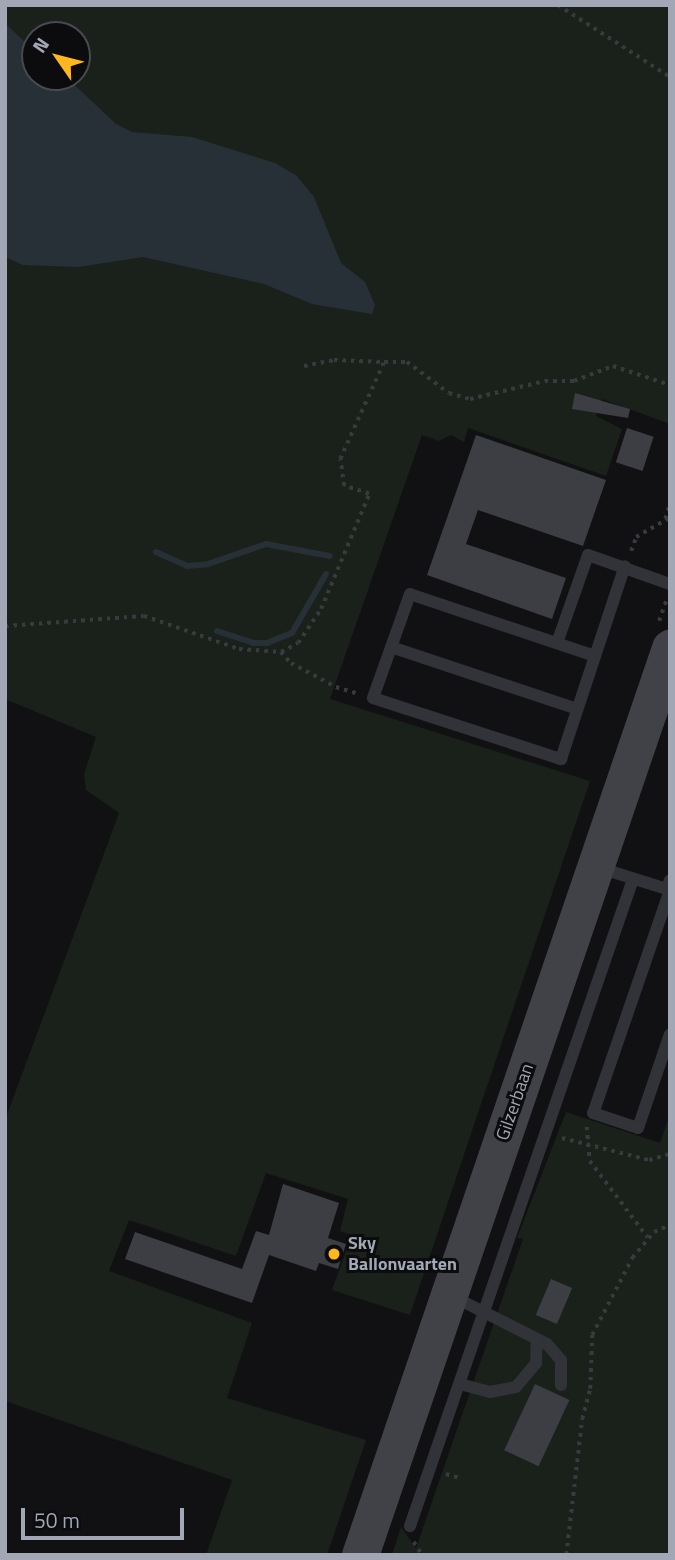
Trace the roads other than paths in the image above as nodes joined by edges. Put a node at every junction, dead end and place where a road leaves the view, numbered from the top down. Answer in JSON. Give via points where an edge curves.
{"nodes":[{"id":1,"x":625,"y":566,"type":"junction"},
{"id":2,"x":670,"y":584,"type":"edge"},
{"id":3,"x":557,"y":643,"type":"junction"},
{"id":4,"x":391,"y":647,"type":"junction"},
{"id":5,"x":670,"y":648,"type":"edge"},
{"id":6,"x":595,"y":656,"type":"junction"},
{"id":7,"x":577,"y":709,"type":"junction"},
{"id":8,"x":596,"y":867,"type":"junction"},
{"id":9,"x":634,"y":879,"type":"junction"},
{"id":10,"x":669,"y":887,"type":"edge"},
{"id":11,"x":670,"y":1034,"type":"edge"},
{"id":12,"x":449,"y":1295,"type":"junction"},
{"id":13,"x":486,"y":1311,"type":"junction"},
{"id":14,"x":537,"y":1339,"type":"junction"},
{"id":15,"x":460,"y":1384,"type":"junction"},
{"id":16,"x":561,"y":1385,"type":"dead end"},
{"id":17,"x":410,"y":1527,"type":"dead end"},
{"id":18,"x":360,"y":1555,"type":"edge"}],
"edges":[{"from":1,"to":2,"type":"lane"},
{"from":1,"to":3,"type":"lane","via":[[588,555]]},
{"from":1,"to":6,"type":"lane"},
{"from":3,"to":4,"type":"lane","via":[[410,594]]},
{"from":3,"to":6,"type":"lane"},
{"from":4,"to":7,"type":"lane"},
{"from":4,"to":7,"type":"lane","via":[[373,698],[561,760]]},
{"from":5,"to":8,"type":"street","name":"Gilzerbaan"},
{"from":6,"to":7,"type":"lane"},
{"from":8,"to":9,"type":"lane"},
{"from":8,"to":12,"type":"street","name":"Gilzerbaan"},
{"from":9,"to":10,"type":"lane"},
{"from":9,"to":13,"type":"lane"},
{"from":10,"to":11,"type":"lane","via":[[593,1113],[638,1128]]},
{"from":12,"to":13,"type":"lane"},
{"from":12,"to":18,"type":"street","name":"Gilzerbaan"},
{"from":13,"to":14,"type":"lane"},
{"from":13,"to":15,"type":"lane"},
{"from":14,"to":15,"type":"lane","via":[[536,1363],[516,1387],[490,1392]]},
{"from":14,"to":16,"type":"lane","via":[[559,1355]]},
{"from":15,"to":17,"type":"lane"}]}
